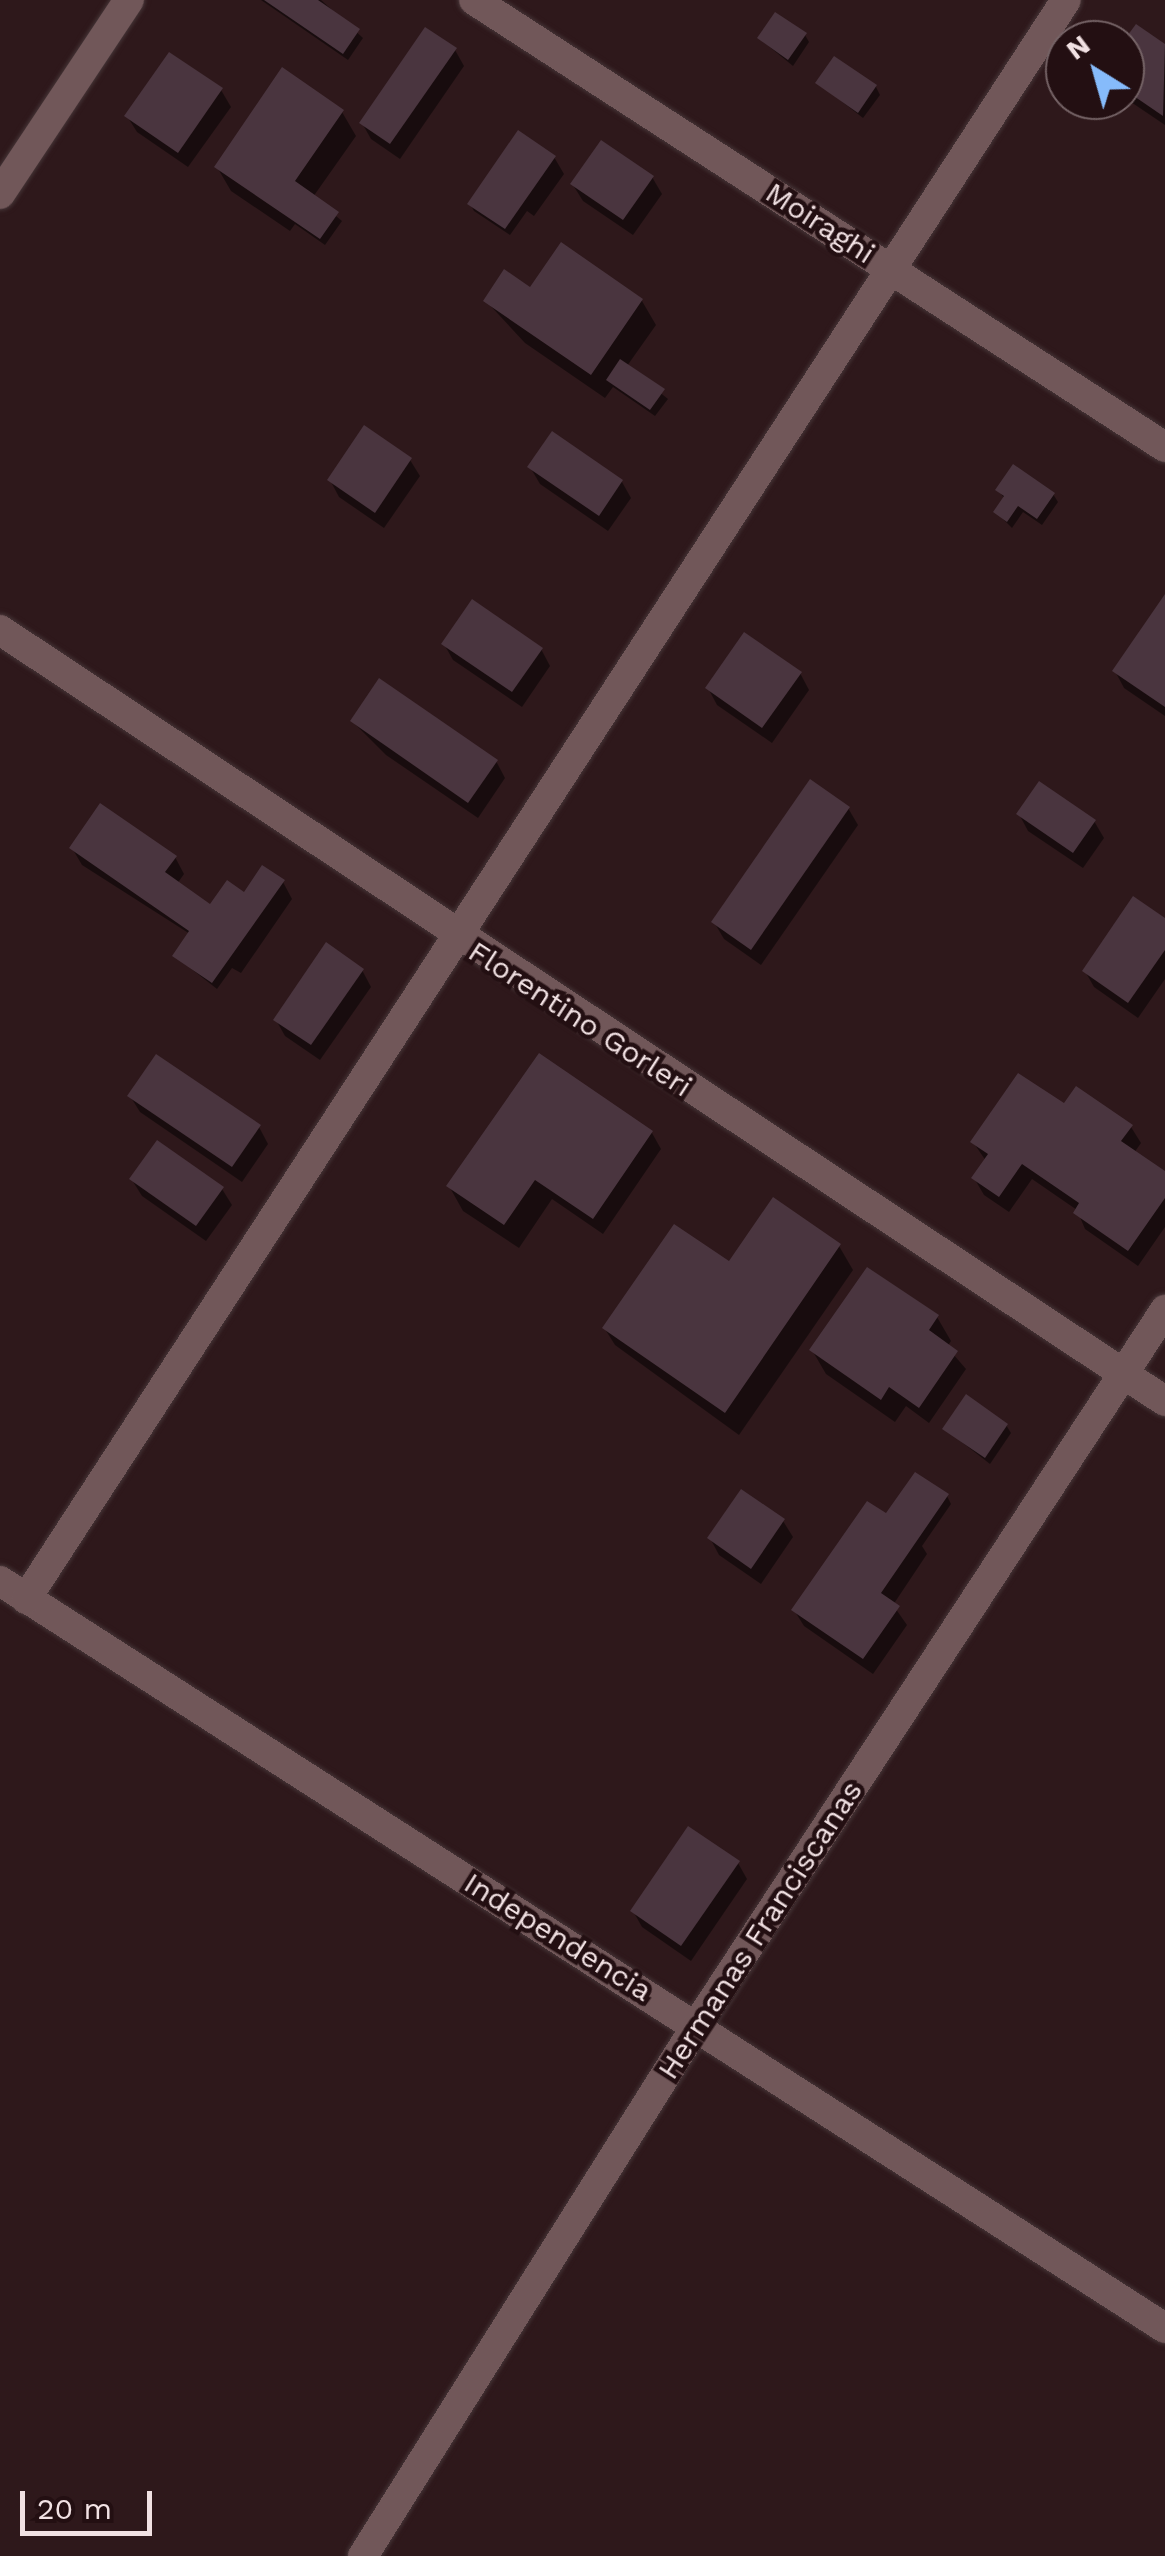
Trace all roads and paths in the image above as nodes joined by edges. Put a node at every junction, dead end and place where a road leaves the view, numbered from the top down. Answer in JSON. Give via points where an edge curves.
{"nodes":[{"id":1,"x":129,"y":0,"type":"edge"},
{"id":2,"x":474,"y":0,"type":"edge"},
{"id":3,"x":1066,"y":0,"type":"edge"},
{"id":4,"x":0,"y":194,"type":"edge"},
{"id":5,"x":892,"y":270,"type":"junction"},
{"id":6,"x":1165,"y":448,"type":"edge"},
{"id":7,"x":0,"y":630,"type":"edge"},
{"id":8,"x":456,"y":938,"type":"junction"},
{"id":9,"x":1165,"y":1310,"type":"edge"},
{"id":10,"x":1123,"y":1374,"type":"junction"},
{"id":11,"x":1165,"y":1402,"type":"edge"},
{"id":12,"x":0,"y":1581,"type":"edge"},
{"id":13,"x":26,"y":1599,"type":"junction"},
{"id":14,"x":698,"y":2025,"type":"junction"},
{"id":15,"x":1165,"y":2328,"type":"edge"},
{"id":16,"x":363,"y":2556,"type":"edge"}],
"edges":[{"from":1,"to":4,"type":"street"},
{"from":2,"to":5,"type":"street","name":"Moiraghi"},
{"from":3,"to":5,"type":"street"},
{"from":5,"to":6,"type":"street","name":"Moiraghi"},
{"from":5,"to":8,"type":"street"},
{"from":7,"to":8,"type":"street","name":"Florentino Gorleri"},
{"from":8,"to":10,"type":"street","name":"Florentino Gorleri"},
{"from":8,"to":13,"type":"street"},
{"from":9,"to":10,"type":"street","name":"Hermanas Franciscanas"},
{"from":10,"to":11,"type":"street","name":"Florentino Gorleri"},
{"from":10,"to":14,"type":"street","name":"Hermanas Franciscanas"},
{"from":12,"to":13,"type":"street","name":"Independencia"},
{"from":13,"to":14,"type":"street","name":"Independencia"},
{"from":14,"to":15,"type":"street","name":"Independencia"},
{"from":14,"to":16,"type":"street","name":"Hermanas Franciscanas"}]}
